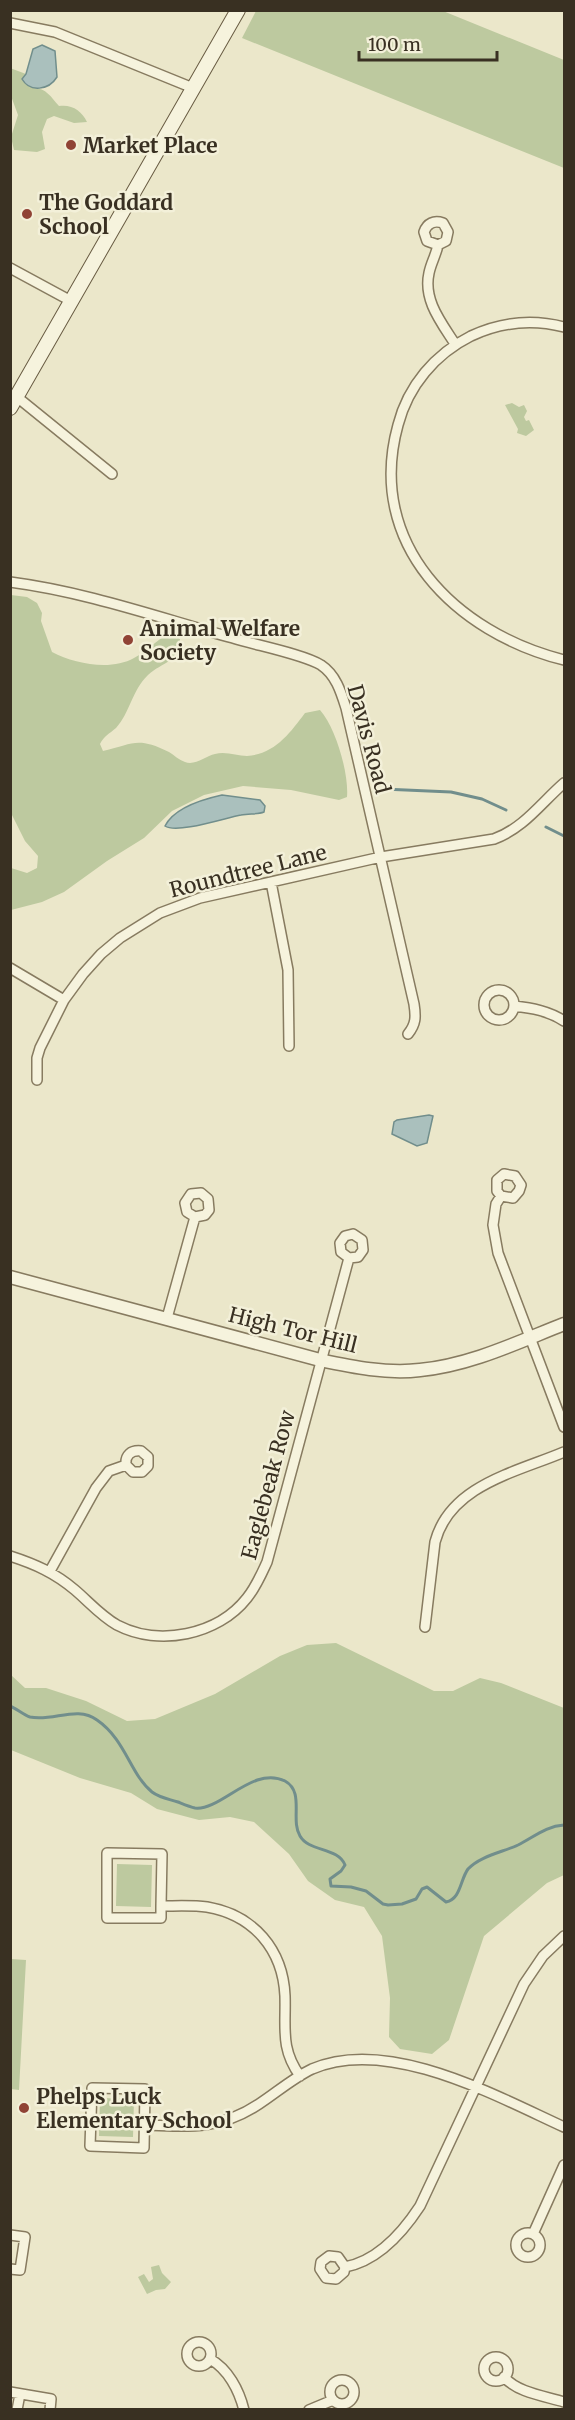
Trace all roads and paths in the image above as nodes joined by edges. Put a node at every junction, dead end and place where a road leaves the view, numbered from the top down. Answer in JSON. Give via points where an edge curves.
{"nodes":[{"id":1,"x":238,"y":10,"type":"edge"},
{"id":2,"x":10,"y":23,"type":"edge"},
{"id":3,"x":193,"y":88,"type":"junction"},
{"id":4,"x":438,"y":245,"type":"dead end"},
{"id":5,"x":10,"y":268,"type":"edge"},
{"id":6,"x":71,"y":301,"type":"junction"},
{"id":7,"x":564,"y":327,"type":"edge"},
{"id":8,"x":455,"y":344,"type":"junction"},
{"id":9,"x":14,"y":402,"type":"edge"},
{"id":10,"x":112,"y":474,"type":"dead end"},
{"id":11,"x":10,"y":582,"type":"edge"},
{"id":12,"x":564,"y":660,"type":"edge"},
{"id":13,"x":564,"y":783,"type":"edge"},
{"id":14,"x":381,"y":857,"type":"junction"},
{"id":15,"x":271,"y":882,"type":"junction"},
{"id":16,"x":10,"y":968,"type":"edge"},
{"id":17,"x":64,"y":1000,"type":"junction"},
{"id":18,"x":514,"y":1006,"type":"dead end"},
{"id":19,"x":564,"y":1021,"type":"edge"},
{"id":20,"x":408,"y":1034,"type":"dead end"},
{"id":21,"x":289,"y":1046,"type":"dead end"},
{"id":22,"x":37,"y":1080,"type":"dead end"},
{"id":23,"x":501,"y":1196,"type":"dead end"},
{"id":24,"x":195,"y":1217,"type":"dead end"},
{"id":25,"x":349,"y":1258,"type":"dead end"},
{"id":26,"x":10,"y":1277,"type":"edge"},
{"id":27,"x":167,"y":1318,"type":"junction"},
{"id":28,"x":564,"y":1324,"type":"edge"},
{"id":29,"x":530,"y":1338,"type":"junction"},
{"id":30,"x":320,"y":1360,"type":"junction"},
{"id":31,"x":564,"y":1427,"type":"edge"},
{"id":32,"x":564,"y":1452,"type":"edge"},
{"id":33,"x":126,"y":1465,"type":"dead end"},
{"id":34,"x":10,"y":1556,"type":"edge"},
{"id":35,"x":50,"y":1571,"type":"junction"},
{"id":36,"x":425,"y":1627,"type":"dead end"},
{"id":37,"x":161,"y":1906,"type":"junction"},
{"id":38,"x":564,"y":1936,"type":"edge"},
{"id":39,"x":300,"y":2076,"type":"junction"},
{"id":40,"x":475,"y":2087,"type":"junction"},
{"id":41,"x":145,"y":2125,"type":"junction"},
{"id":42,"x":564,"y":2127,"type":"edge"},
{"id":43,"x":564,"y":2165,"type":"edge"},
{"id":44,"x":532,"y":2234,"type":"dead end"},
{"id":45,"x":10,"y":2235,"type":"edge"},
{"id":46,"x":345,"y":2266,"type":"dead end"},
{"id":47,"x":10,"y":2269,"type":"edge"},
{"id":48,"x":210,"y":2359,"type":"dead end"},
{"id":49,"x":504,"y":2377,"type":"dead end"},
{"id":50,"x":15,"y":2393,"type":"edge"},
{"id":51,"x":333,"y":2400,"type":"dead end"},
{"id":52,"x":564,"y":2402,"type":"edge"},
{"id":53,"x":17,"y":2409,"type":"edge"},
{"id":54,"x":50,"y":2409,"type":"edge"},
{"id":55,"x":244,"y":2409,"type":"edge"},
{"id":56,"x":309,"y":2409,"type":"edge"}],
"edges":[{"from":1,"to":3,"type":"main road"},
{"from":2,"to":3,"type":"street","via":[[55,32]]},
{"from":3,"to":6,"type":"main road"},
{"from":4,"to":8,"type":"street","via":[[428,275],[428,292]]},
{"from":5,"to":6,"type":"street"},
{"from":6,"to":9,"type":"main road"},
{"from":7,"to":8,"type":"street","via":[[534,321],[496,326]]},
{"from":8,"to":12,"type":"street","via":[[422,377],[405,403],[393,441],[392,495],[396,516],[422,570],[459,609],[515,644]]},
{"from":9,"to":10,"type":"street"},
{"from":11,"to":14,"type":"street","name":"Davis Road","via":[[66,591],[164,617],[322,666],[339,686],[346,708]]},
{"from":13,"to":14,"type":"street","name":"Roundtree Lane","via":[[525,822],[505,835],[483,842]]},
{"from":14,"to":15,"type":"street","name":"Roundtree Lane"},
{"from":14,"to":20,"type":"street","name":"Davis Road","via":[[416,1016]]},
{"from":15,"to":17,"type":"street","name":"Roundtree Lane","via":[[200,897],[140,923],[101,954]]},
{"from":15,"to":21,"type":"street","via":[[288,970]]},
{"from":16,"to":17,"type":"street"},
{"from":17,"to":22,"type":"street","name":"Roundtree Lane","via":[[40,1048]]},
{"from":18,"to":19,"type":"street","via":[[531,1007]]},
{"from":23,"to":29,"type":"street","via":[[494,1214],[494,1238]]},
{"from":24,"to":27,"type":"street"},
{"from":25,"to":30,"type":"street","name":"Eaglebeak Row"},
{"from":26,"to":27,"type":"street","name":"High Tor Hill"},
{"from":27,"to":30,"type":"street","name":"High Tor Hill"},
{"from":28,"to":29,"type":"street","name":"High Tor Hill"},
{"from":29,"to":30,"type":"street","name":"High Tor Hill","via":[[466,1361],[419,1370],[372,1370]]},
{"from":29,"to":31,"type":"street"},
{"from":30,"to":35,"type":"street","name":"Eaglebeak Row","via":[[267,1562],[246,1600],[225,1619],[182,1635],[134,1631],[117,1624]]},
{"from":32,"to":36,"type":"street","via":[[478,1488],[450,1510],[435,1542]]},
{"from":33,"to":35,"type":"street","via":[[109,1471],[96,1488]]},
{"from":34,"to":35,"type":"street","name":"Eaglebeak Row"},
{"from":37,"to":37,"type":"street","via":[[161,1918],[107,1918],[107,1853],[162,1854]]},
{"from":37,"to":39,"type":"street","via":[[226,1911],[263,1936],[282,1973],[284,2040],[291,2064]]},
{"from":38,"to":40,"type":"street","via":[[528,1976]]},
{"from":39,"to":40,"type":"street","via":[[339,2061],[377,2061],[430,2070]]},
{"from":39,"to":41,"type":"street","via":[[249,2111],[217,2124]]},
{"from":40,"to":42,"type":"street"},
{"from":40,"to":46,"type":"street","via":[[410,2222],[363,2261]]},
{"from":41,"to":41,"type":"street","via":[[144,2148],[90,2146],[92,2088],[146,2089]]},
{"from":43,"to":44,"type":"street"},
{"from":45,"to":47,"type":"street","via":[[25,2237],[20,2270]]},
{"from":48,"to":55,"type":"street","via":[[232,2381]]},
{"from":49,"to":52,"type":"street","via":[[518,2388]]},
{"from":50,"to":53,"type":"street"},
{"from":50,"to":54,"type":"street","via":[[51,2399]]},
{"from":51,"to":56,"type":"street"}]}
